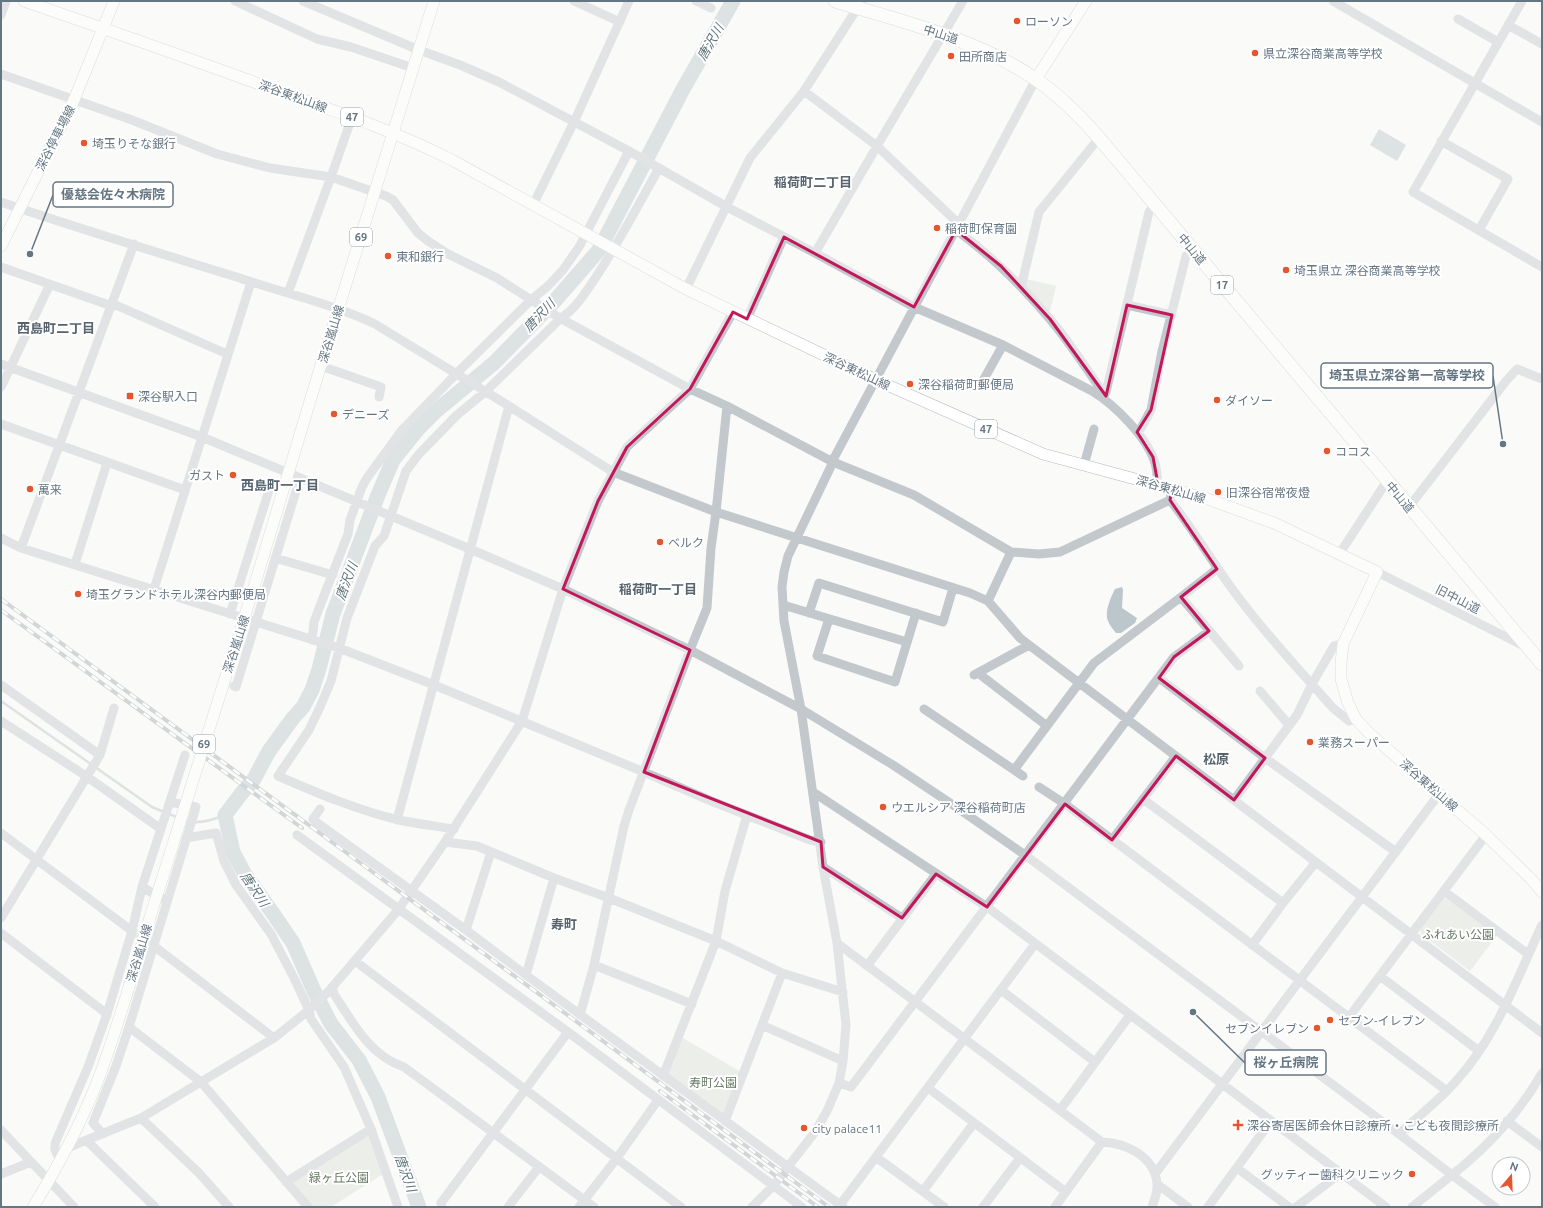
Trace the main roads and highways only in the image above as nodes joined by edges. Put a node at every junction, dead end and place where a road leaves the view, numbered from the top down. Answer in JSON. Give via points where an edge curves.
{"nodes":[{"id":1,"x":24,"y":1,"type":"edge"},
{"id":2,"x":114,"y":1,"type":"edge"},
{"id":3,"x":434,"y":1,"type":"edge"},
{"id":4,"x":835,"y":1,"type":"edge"},
{"id":5,"x":1086,"y":1,"type":"edge"},
{"id":6,"x":860,"y":5,"type":"edge"},
{"id":7,"x":102,"y":27,"type":"junction"},
{"id":8,"x":1036,"y":79,"type":"junction"},
{"id":9,"x":393,"y":134,"type":"junction"},
{"id":10,"x":1,"y":246,"type":"edge"},
{"id":11,"x":1528,"y":648,"type":"junction"},
{"id":12,"x":1542,"y":654,"type":"edge"},
{"id":13,"x":1542,"y":664,"type":"edge"},
{"id":14,"x":1542,"y":892,"type":"edge"},
{"id":15,"x":33,"y":1207,"type":"edge"}],
"edges":[{"from":1,"to":7,"type":"main road","name":"深谷東松山線"},
{"from":2,"to":7,"type":"main road"},
{"from":3,"to":9,"type":"main road","name":"深谷嵐山線","number":"69"},
{"from":4,"to":6,"type":"highway","name":"中山道","number":"17"},
{"from":5,"to":8,"type":"main road"},
{"from":6,"to":8,"type":"highway","name":"中山道","number":"17","via":[[991,53]]},
{"from":7,"to":9,"type":"main road","name":"深谷東松山線","number":"47"},
{"from":7,"to":10,"type":"main road","name":"深谷停車場線","via":[[74,100]]},
{"from":8,"to":11,"type":"highway","name":"中山道","number":"17","via":[[1070,107],[1099,138]]},
{"from":9,"to":14,"type":"main road","name":"深谷東松山線","number":"47","via":[[432,150],[686,289],[876,380],[1043,454],[1158,484],[1171,494],[1201,497],[1274,523],[1377,572],[1343,644],[1341,679],[1356,719],[1516,862]]},
{"from":9,"to":15,"type":"main road","name":"深谷嵐山線","number":"69","bridge":true,"via":[[118,1020],[96,1085],[61,1160]]},
{"from":11,"to":12,"type":"main road"},
{"from":11,"to":13,"type":"highway","name":"中山道","number":"17"}]}
